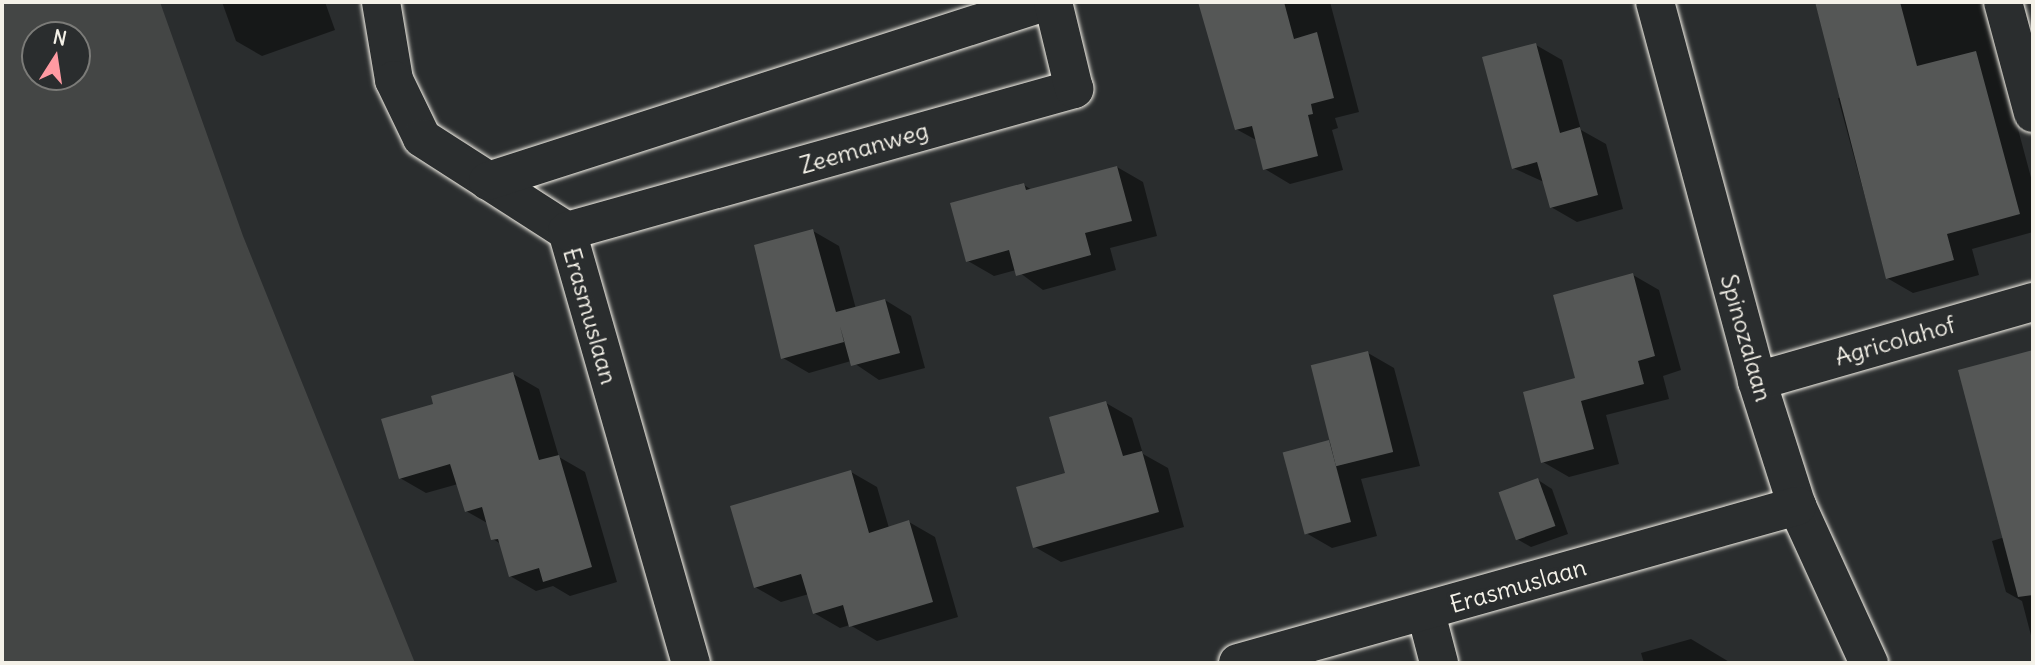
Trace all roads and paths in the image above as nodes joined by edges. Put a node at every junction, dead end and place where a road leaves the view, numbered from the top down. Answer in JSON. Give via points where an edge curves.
{"nodes":[{"id":1,"x":381,"y":2,"type":"edge"},
{"id":2,"x":1045,"y":2,"type":"edge"},
{"id":3,"x":1053,"y":2,"type":"edge"},
{"id":4,"x":1655,"y":2,"type":"edge"},
{"id":5,"x":2003,"y":2,"type":"edge"},
{"id":6,"x":2033,"y":113,"type":"edge"},
{"id":7,"x":488,"y":181,"type":"junction"},
{"id":8,"x":567,"y":231,"type":"junction"},
{"id":9,"x":2033,"y":302,"type":"edge"},
{"id":10,"x":1757,"y":381,"type":"junction"},
{"id":11,"x":1797,"y":506,"type":"junction"},
{"id":12,"x":1426,"y":612,"type":"junction"},
{"id":13,"x":691,"y":663,"type":"edge"},
{"id":14,"x":1238,"y":663,"type":"edge"},
{"id":15,"x":1439,"y":663,"type":"edge"},
{"id":16,"x":1869,"y":663,"type":"edge"}],
"edges":[{"from":1,"to":7,"type":"street","name":"Erasmuslaan","via":[[394,80],[422,138]]},
{"from":2,"to":7,"type":"street"},
{"from":3,"to":8,"type":"street","name":"Zeemanweg","via":[[1074,89]]},
{"from":4,"to":10,"type":"street","name":"Spinozalaan"},
{"from":5,"to":6,"type":"street"},
{"from":7,"to":8,"type":"street","name":"Erasmuslaan"},
{"from":8,"to":13,"type":"street","name":"Erasmuslaan"},
{"from":9,"to":10,"type":"street","name":"Agricolahof"},
{"from":10,"to":11,"type":"street","name":"Spinozalaan"},
{"from":11,"to":12,"type":"street","name":"Erasmuslaan"},
{"from":11,"to":16,"type":"street","name":"Spinozalaan"},
{"from":12,"to":14,"type":"street","name":"Erasmuslaan"},
{"from":12,"to":15,"type":"street"}]}
